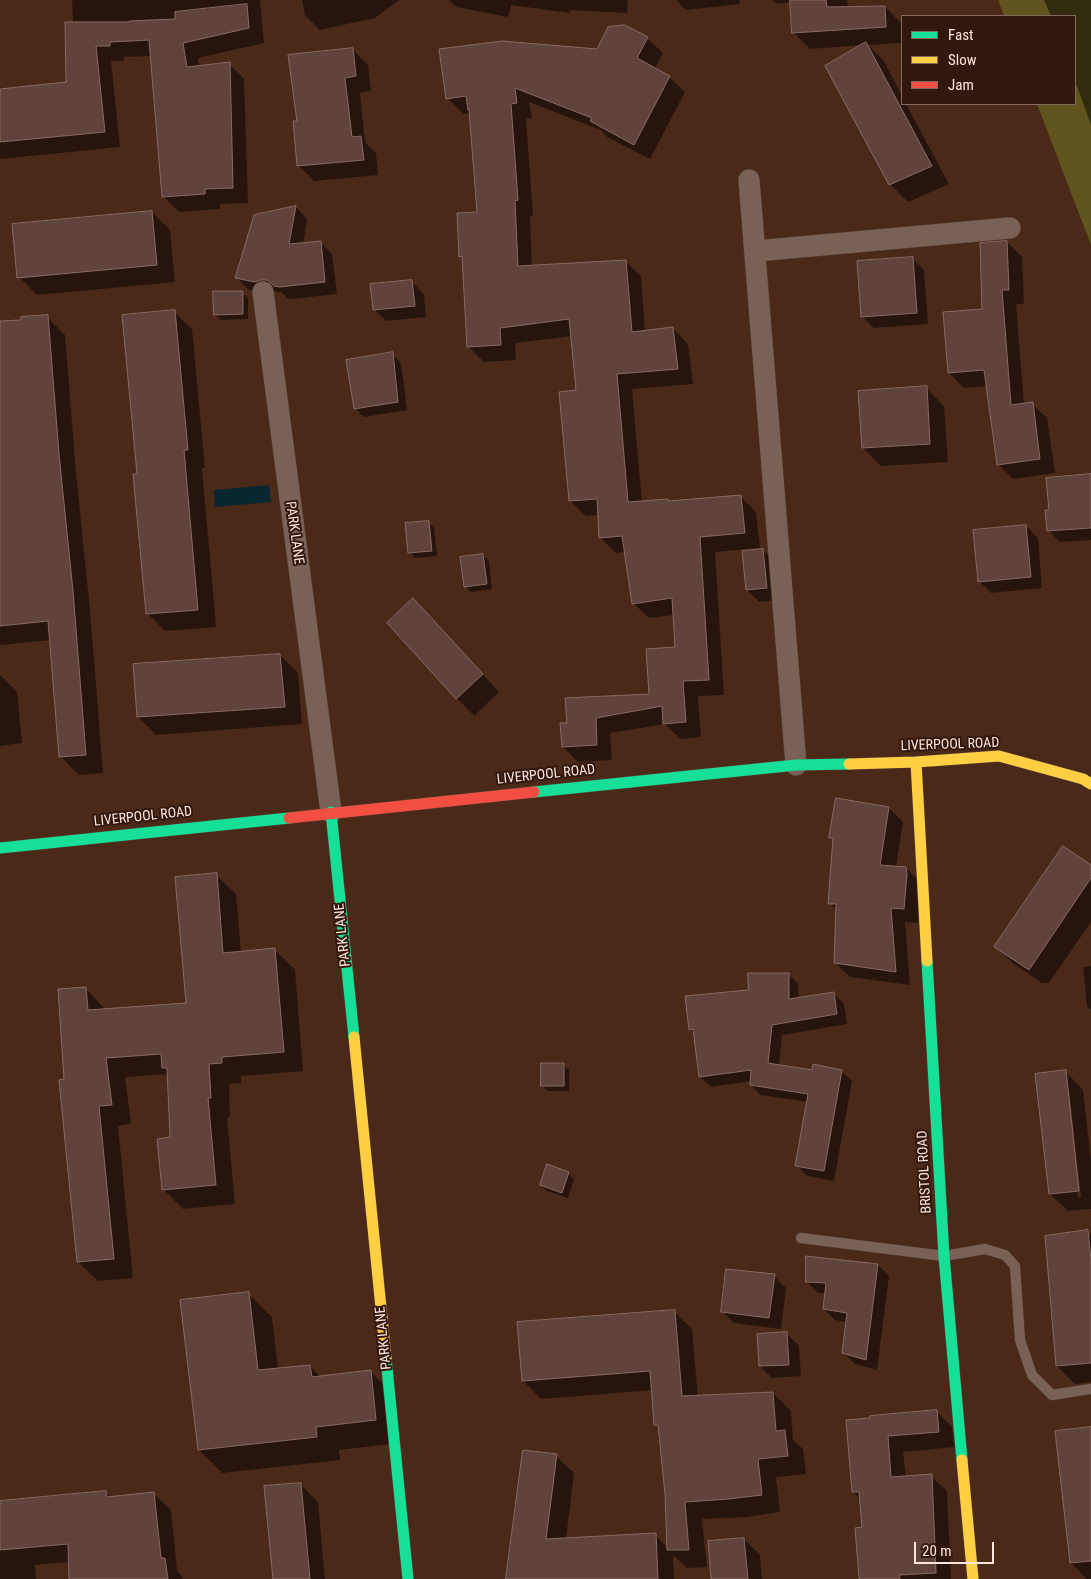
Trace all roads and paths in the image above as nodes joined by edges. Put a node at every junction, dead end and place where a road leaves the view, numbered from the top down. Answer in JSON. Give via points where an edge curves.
{"nodes":[{"id":1,"x":749,"y":180,"type":"dead end"},
{"id":2,"x":1010,"y":228,"type":"dead end"},
{"id":3,"x":756,"y":251,"type":"junction"},
{"id":4,"x":263,"y":292,"type":"dead end"},
{"id":5,"x":916,"y":762,"type":"junction"},
{"id":6,"x":796,"y":764,"type":"junction"},
{"id":7,"x":1091,"y":784,"type":"edge"},
{"id":8,"x":331,"y":812,"type":"junction"},
{"id":9,"x":0,"y":848,"type":"edge"},
{"id":10,"x":802,"y":1238,"type":"dead end"},
{"id":11,"x":944,"y":1256,"type":"junction"},
{"id":12,"x":1091,"y":1390,"type":"edge"},
{"id":13,"x":408,"y":1579,"type":"edge"},
{"id":14,"x":972,"y":1579,"type":"edge"}],
"edges":[{"from":1,"to":3,"type":"street"},
{"from":2,"to":3,"type":"street"},
{"from":3,"to":6,"type":"street"},
{"from":4,"to":8,"type":"street","name":"PARK LANE"},
{"from":5,"to":6,"type":"street","name":"LIVERPOOL ROAD"},
{"from":5,"to":7,"type":"street","name":"LIVERPOOL ROAD","via":[[999,756]]},
{"from":5,"to":11,"type":"street","name":"BRISTOL ROAD"},
{"from":6,"to":8,"type":"street","name":"LIVERPOOL ROAD"},
{"from":8,"to":9,"type":"street","name":"LIVERPOOL ROAD"},
{"from":8,"to":13,"type":"street","name":"PARK LANE"},
{"from":10,"to":11,"type":"lane"},
{"from":11,"to":12,"type":"lane","via":[[985,1249],[1005,1255],[1015,1266],[1020,1340],[1032,1376],[1052,1395]]},
{"from":11,"to":14,"type":"street","name":"BRISTOL ROAD"}]}
